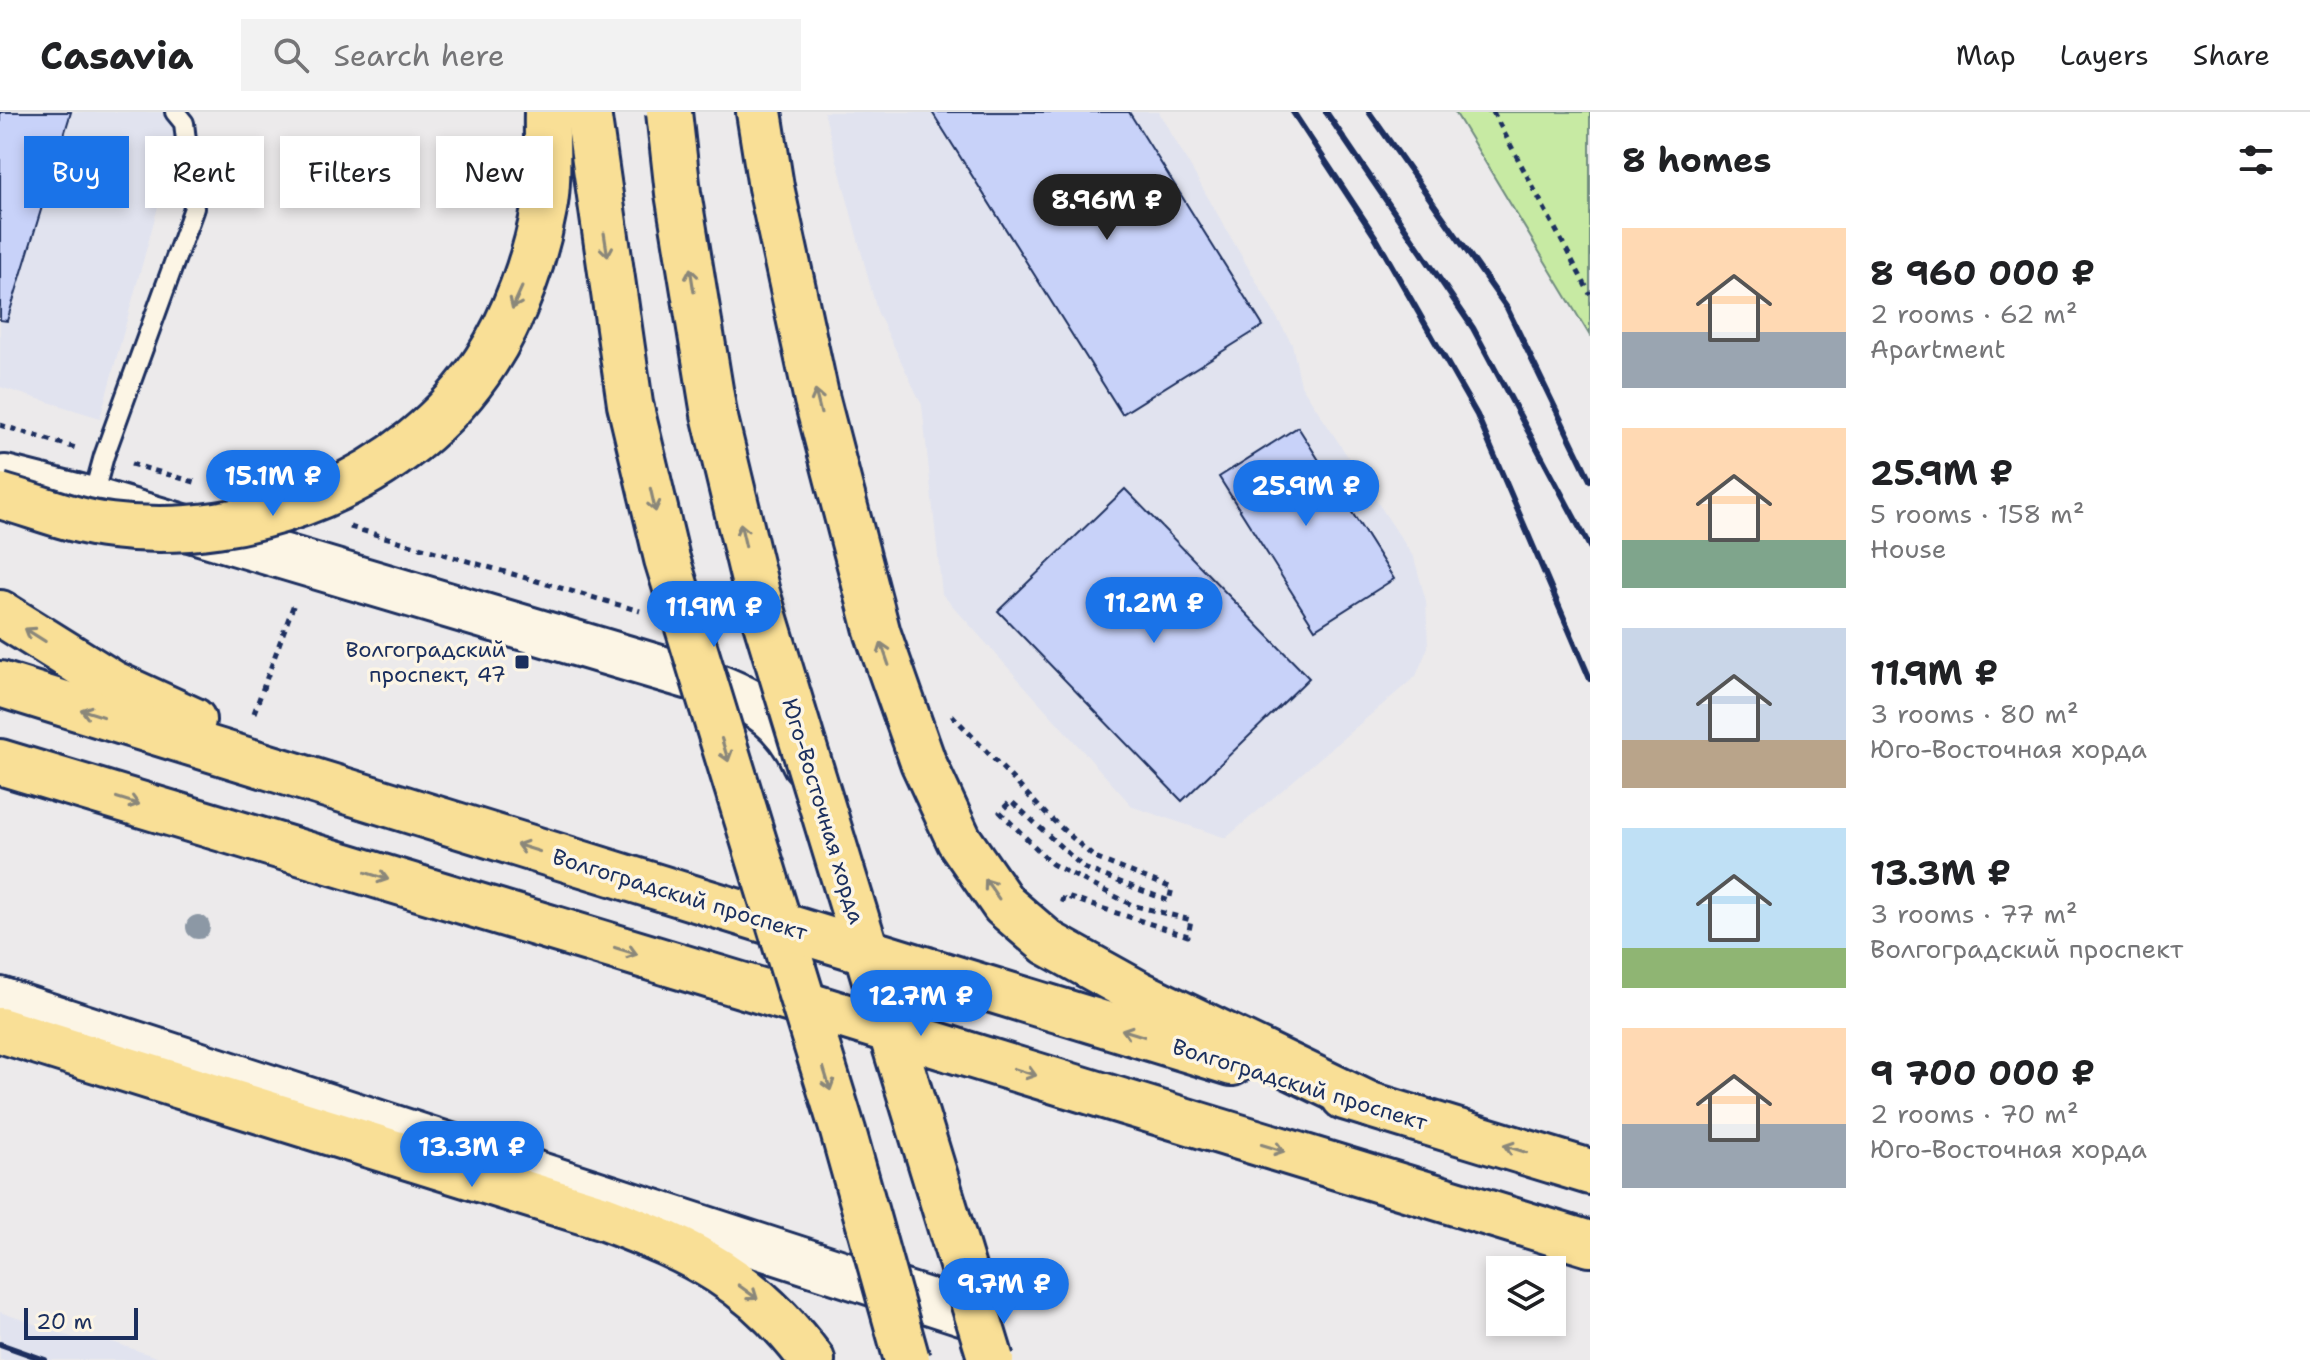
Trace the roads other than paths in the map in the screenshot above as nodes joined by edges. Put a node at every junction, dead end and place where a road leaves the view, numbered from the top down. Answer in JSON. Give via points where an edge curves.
{"nodes":[{"id":1,"x":547,"y":112,"type":"edge"},
{"id":2,"x":588,"y":112,"type":"edge"},
{"id":3,"x":669,"y":112,"type":"edge"},
{"id":4,"x":759,"y":112,"type":"edge"},
{"id":5,"x":184,"y":116,"type":"edge"},
{"id":6,"x":0,"y":477,"type":"edge"},
{"id":7,"x":0,"y":496,"type":"edge"},
{"id":8,"x":92,"y":500,"type":"junction"},
{"id":9,"x":0,"y":613,"type":"edge"},
{"id":10,"x":0,"y":684,"type":"edge"},
{"id":11,"x":0,"y":762,"type":"edge"},
{"id":12,"x":0,"y":772,"type":"edge"},
{"id":13,"x":75,"y":785,"type":"junction"},
{"id":14,"x":355,"y":794,"type":"junction"},
{"id":15,"x":0,"y":1000,"type":"edge"},
{"id":16,"x":0,"y":1030,"type":"edge"},
{"id":17,"x":1370,"y":1105,"type":"junction"},
{"id":18,"x":1590,"y":1172,"type":"edge"},
{"id":19,"x":1590,"y":1244,"type":"edge"},
{"id":20,"x":965,"y":1313,"type":"junction"},
{"id":21,"x":812,"y":1360,"type":"edge"},
{"id":22,"x":907,"y":1360,"type":"edge"},
{"id":23,"x":979,"y":1360,"type":"edge"},
{"id":24,"x":991,"y":1360,"type":"edge"}],
"edges":[{"from":1,"to":7,"type":"main road","one_way":true,"bridge":true,"via":[[545,207],[521,290],[486,362],[436,420],[381,465],[310,504],[179,529],[109,526]]},
{"from":2,"to":22,"type":"main road","one_way":true,"bridge":true,"via":[[630,404],[667,559],[843,1131]]},
{"from":24,"to":3,"type":"main road","name":"Юго-Восточная хорда","one_way":true,"bridge":true,"via":[[757,593],[714,414]]},
{"from":17,"to":4,"type":"main road","one_way":true,"via":[[1138,993],[1052,929],[1004,905],[959,840],[923,762],[878,634],[817,400]]},
{"from":5,"to":8,"type":"lane","via":[[194,208]]},
{"from":6,"to":8,"type":"main road"},
{"from":8,"to":20,"type":"main road","via":[[633,659],[736,693],[781,723],[813,782]]},
{"from":14,"to":9,"type":"main road","one_way":true,"via":[[112,683]]},
{"from":14,"to":10,"type":"main road","name":"Волгоградский проспект","one_way":true},
{"from":11,"to":13,"type":"main road"},
{"from":12,"to":13,"type":"main road"},
{"from":13,"to":19,"type":"main road","one_way":true,"bridge":true},
{"from":17,"to":14,"type":"main road","name":"Волгоградский проспект","one_way":true,"bridge":true},
{"from":15,"to":20,"type":"main road"},
{"from":16,"to":21,"type":"main road","one_way":true,"via":[[589,1213],[683,1248],[756,1296]]},
{"from":18,"to":17,"type":"main road","name":"Волгоградский проспект","one_way":true},
{"from":20,"to":23,"type":"main road"}]}
